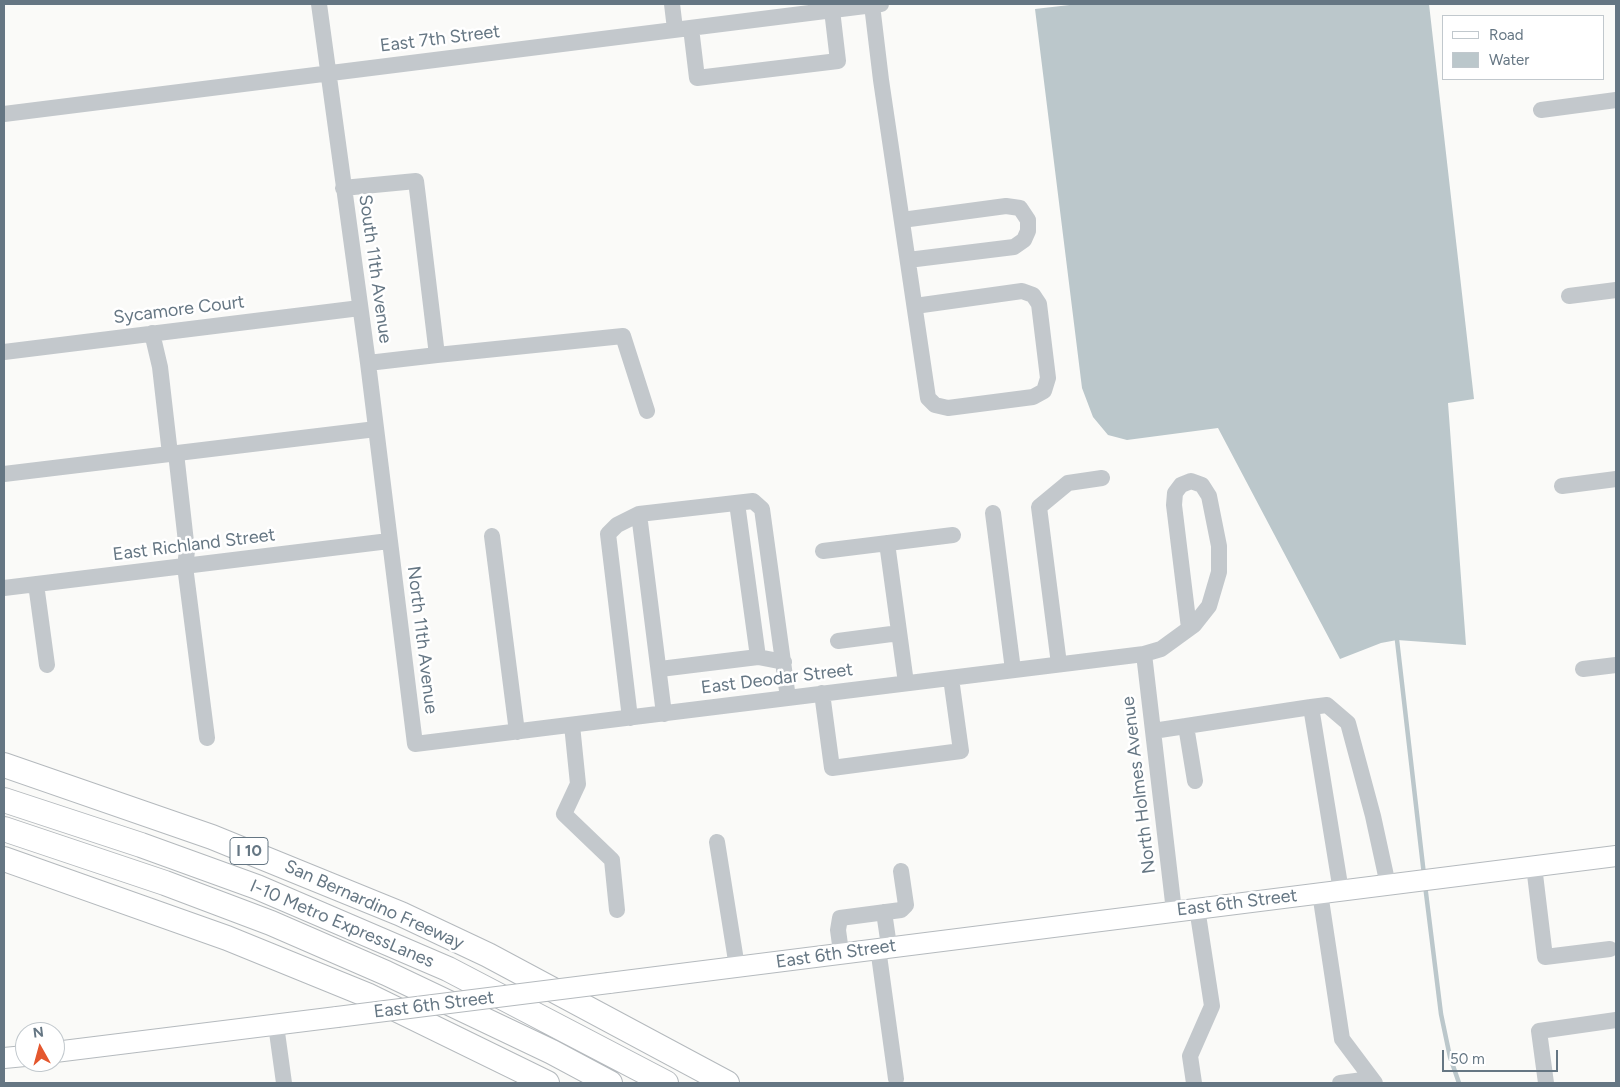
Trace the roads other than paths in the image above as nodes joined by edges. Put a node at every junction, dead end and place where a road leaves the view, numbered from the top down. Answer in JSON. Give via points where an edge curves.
{"nodes":[{"id":1,"x":319,"y":4,"type":"edge"},
{"id":2,"x":672,"y":4,"type":"edge"},
{"id":3,"x":876,"y":4,"type":"edge"},
{"id":4,"x":824,"y":8,"type":"edge"},
{"id":5,"x":683,"y":29,"type":"junction"},
{"id":6,"x":328,"y":73,"type":"junction"},
{"id":7,"x":1616,"y":100,"type":"edge"},
{"id":8,"x":1541,"y":110,"type":"dead end"},
{"id":9,"x":4,"y":114,"type":"edge"},
{"id":10,"x":343,"y":188,"type":"junction"},
{"id":11,"x":902,"y":220,"type":"junction"},
{"id":12,"x":908,"y":260,"type":"junction"},
{"id":13,"x":1616,"y":290,"type":"edge"},
{"id":14,"x":1569,"y":296,"type":"dead end"},
{"id":15,"x":915,"y":306,"type":"junction"},
{"id":16,"x":360,"y":308,"type":"junction"},
{"id":17,"x":152,"y":333,"type":"junction"},
{"id":18,"x":4,"y":352,"type":"edge"},
{"id":19,"x":437,"y":355,"type":"junction"},
{"id":20,"x":368,"y":364,"type":"junction"},
{"id":21,"x":647,"y":411,"type":"dead end"},
{"id":22,"x":376,"y":429,"type":"junction"},
{"id":23,"x":173,"y":453,"type":"junction"},
{"id":24,"x":4,"y":474,"type":"edge"},
{"id":25,"x":1102,"y":478,"type":"dead end"},
{"id":26,"x":1616,"y":479,"type":"edge"},
{"id":27,"x":1562,"y":486,"type":"dead end"},
{"id":28,"x":737,"y":503,"type":"junction"},
{"id":29,"x":993,"y":513,"type":"dead end"},
{"id":30,"x":640,"y":514,"type":"junction"},
{"id":31,"x":953,"y":535,"type":"dead end"},
{"id":32,"x":492,"y":536,"type":"dead end"},
{"id":33,"x":389,"y":541,"type":"junction"},
{"id":34,"x":888,"y":543,"type":"junction"},
{"id":35,"x":823,"y":550,"type":"dead end"},
{"id":36,"x":185,"y":566,"type":"junction"},
{"id":37,"x":36,"y":584,"type":"junction"},
{"id":38,"x":4,"y":588,"type":"edge"},
{"id":39,"x":1189,"y":628,"type":"junction"},
{"id":40,"x":899,"y":632,"type":"junction"},
{"id":41,"x":838,"y":641,"type":"dead end"},
{"id":42,"x":1144,"y":654,"type":"junction"},
{"id":43,"x":758,"y":657,"type":"junction"},
{"id":44,"x":784,"y":662,"type":"junction"},
{"id":45,"x":47,"y":664,"type":"dead end"},
{"id":46,"x":1059,"y":664,"type":"junction"},
{"id":47,"x":1616,"y":665,"type":"edge"},
{"id":48,"x":660,"y":669,"type":"junction"},
{"id":49,"x":1583,"y":669,"type":"dead end"},
{"id":50,"x":1013,"y":670,"type":"junction"},
{"id":51,"x":951,"y":678,"type":"junction"},
{"id":52,"x":906,"y":683,"type":"junction"},
{"id":53,"x":822,"y":693,"type":"junction"},
{"id":54,"x":788,"y":698,"type":"junction"},
{"id":55,"x":1311,"y":707,"type":"junction"},
{"id":56,"x":664,"y":714,"type":"junction"},
{"id":57,"x":630,"y":718,"type":"junction"},
{"id":58,"x":572,"y":725,"type":"junction"},
{"id":59,"x":1186,"y":726,"type":"junction"},
{"id":60,"x":1153,"y":731,"type":"junction"},
{"id":61,"x":517,"y":732,"type":"junction"},
{"id":62,"x":207,"y":738,"type":"dead end"},
{"id":63,"x":415,"y":744,"type":"joint"},
{"id":64,"x":4,"y":765,"type":"edge"},
{"id":65,"x":1195,"y":781,"type":"dead end"},
{"id":66,"x":4,"y":800,"type":"edge"},
{"id":67,"x":4,"y":829,"type":"edge"},
{"id":68,"x":718,"y":842,"type":"dead end"},
{"id":69,"x":1616,"y":856,"type":"edge"},
{"id":70,"x":4,"y":859,"type":"edge"},
{"id":71,"x":1534,"y":866,"type":"junction"},
{"id":72,"x":901,"y":871,"type":"dead end"},
{"id":73,"x":232,"y":878,"type":"junction"},
{"id":74,"x":1392,"y":884,"type":"junction"},
{"id":75,"x":1342,"y":890,"type":"junction"},
{"id":76,"x":1320,"y":893,"type":"junction"},
{"id":77,"x":1197,"y":908,"type":"junction"},
{"id":78,"x":617,"y":910,"type":"dead end"},
{"id":79,"x":1174,"y":911,"type":"junction"},
{"id":80,"x":884,"y":912,"type":"junction"},
{"id":81,"x":401,"y":914,"type":"junction"},
{"id":82,"x":883,"y":947,"type":"junction"},
{"id":83,"x":1610,"y":949,"type":"dead end"},
{"id":84,"x":841,"y":952,"type":"junction"},
{"id":85,"x":737,"y":967,"type":"junction"},
{"id":86,"x":1616,"y":1020,"type":"edge"},
{"id":87,"x":276,"y":1025,"type":"junction"},
{"id":88,"x":65,"y":1051,"type":"edge"},
{"id":89,"x":896,"y":1079,"type":"dead end"},
{"id":90,"x":1373,"y":1081,"type":"edge"},
{"id":91,"x":284,"y":1083,"type":"edge"},
{"id":92,"x":547,"y":1083,"type":"edge"},
{"id":93,"x":610,"y":1083,"type":"edge"},
{"id":94,"x":666,"y":1083,"type":"edge"},
{"id":95,"x":727,"y":1083,"type":"edge"},
{"id":96,"x":1194,"y":1083,"type":"edge"},
{"id":97,"x":1340,"y":1083,"type":"edge"},
{"id":98,"x":1546,"y":1083,"type":"edge"}],
"edges":[{"from":1,"to":6,"type":"street","name":"South 11th Avenue"},
{"from":2,"to":5,"type":"street"},
{"from":3,"to":4,"type":"street","name":"East 7th Street"},
{"from":3,"to":11,"type":"street"},
{"from":4,"to":5,"type":"street","name":"East 7th Street"},
{"from":4,"to":5,"type":"street","via":[[838,61],[697,78]]},
{"from":5,"to":6,"type":"street","name":"East 7th Street"},
{"from":6,"to":9,"type":"street","name":"East 7th Street"},
{"from":6,"to":10,"type":"street","name":"South 11th Avenue"},
{"from":7,"to":8,"type":"street"},
{"from":10,"to":16,"type":"street","name":"South 11th Avenue"},
{"from":10,"to":19,"type":"street","via":[[416,181]]},
{"from":11,"to":12,"type":"street"},
{"from":11,"to":12,"type":"street","via":[[1006,206],[1020,208],[1028,220],[1024,240],[1014,247]]},
{"from":12,"to":15,"type":"street"},
{"from":13,"to":14,"type":"street"},
{"from":15,"to":15,"type":"street","via":[[928,398],[935,405],[948,408],[1033,397],[1044,391],[1048,378],[1039,304],[1033,294],[1022,291]]},
{"from":16,"to":17,"type":"street","name":"Sycamore Court"},
{"from":16,"to":20,"type":"street","name":"South 11th Avenue"},
{"from":17,"to":18,"type":"street","name":"Sycamore Court"},
{"from":17,"to":23,"type":"street"},
{"from":19,"to":20,"type":"street"},
{"from":19,"to":21,"type":"street","via":[[623,336]]},
{"from":20,"to":22,"type":"street","name":"South 11th Avenue"},
{"from":22,"to":23,"type":"street"},
{"from":22,"to":33,"type":"street","name":"South 11th Avenue"},
{"from":23,"to":24,"type":"street"},
{"from":23,"to":36,"type":"street","via":[[187,551]]},
{"from":25,"to":46,"type":"street","via":[[1068,483],[1039,507]]},
{"from":26,"to":27,"type":"street"},
{"from":28,"to":30,"type":"street"},
{"from":28,"to":43,"type":"street"},
{"from":28,"to":44,"type":"street","via":[[754,501],[762,509]]},
{"from":29,"to":50,"type":"street"},
{"from":30,"to":48,"type":"street"},
{"from":30,"to":57,"type":"street","via":[[608,534]]},
{"from":31,"to":34,"type":"street"},
{"from":32,"to":61,"type":"street"},
{"from":33,"to":36,"type":"street","name":"East Richland Street"},
{"from":33,"to":63,"type":"street","name":"North 11th Avenue"},
{"from":34,"to":35,"type":"street"},
{"from":34,"to":40,"type":"street"},
{"from":36,"to":37,"type":"street","name":"East Richland Street"},
{"from":36,"to":62,"type":"street"},
{"from":37,"to":38,"type":"street","name":"East Richland Street"},
{"from":37,"to":45,"type":"street"},
{"from":39,"to":39,"type":"street","name":"East Deodar Street","via":[[1209,606],[1219,572],[1219,546],[1209,496],[1202,485],[1190,481],[1175,492],[1174,505]]},
{"from":39,"to":42,"type":"street","name":"East Deodar Street","via":[[1161,649]]},
{"from":40,"to":41,"type":"street"},
{"from":40,"to":52,"type":"street"},
{"from":42,"to":46,"type":"street","name":"East Deodar Street"},
{"from":42,"to":60,"type":"street","name":"North Holmes Avenue"},
{"from":43,"to":44,"type":"street"},
{"from":43,"to":48,"type":"street"},
{"from":44,"to":54,"type":"street"},
{"from":46,"to":50,"type":"street","name":"East Deodar Street"},
{"from":47,"to":49,"type":"street"},
{"from":48,"to":56,"type":"street"},
{"from":50,"to":51,"type":"street","name":"East Deodar Street"},
{"from":51,"to":52,"type":"street","name":"East Deodar Street"},
{"from":51,"to":53,"type":"street","via":[[961,751],[832,768]]},
{"from":52,"to":53,"type":"street","name":"East Deodar Street"},
{"from":53,"to":54,"type":"street","name":"East Deodar Street"},
{"from":54,"to":56,"type":"street","name":"East Deodar Street"},
{"from":55,"to":59,"type":"street"},
{"from":55,"to":74,"type":"street","via":[[1327,705],[1348,723]]},
{"from":55,"to":75,"type":"street"},
{"from":56,"to":57,"type":"street","name":"East Deodar Street"},
{"from":57,"to":58,"type":"street","name":"East Deodar Street"},
{"from":58,"to":61,"type":"street","name":"East Deodar Street"},
{"from":58,"to":78,"type":"street","via":[[578,784],[564,814],[612,860]]},
{"from":59,"to":60,"type":"street"},
{"from":59,"to":65,"type":"street"},
{"from":60,"to":79,"type":"street","name":"North Holmes Avenue"},
{"from":61,"to":63,"type":"street","name":"East Deodar Street"},
{"from":64,"to":81,"type":"highway","name":"San Bernardino Freeway","number":"I 10","via":[[212,836]]},
{"from":66,"to":73,"type":"highway","name":"I-10 Metro ExpressLanes"},
{"from":67,"to":93,"type":"highway","name":"I-10 Metro ExpressLanes","via":[[271,923],[386,973]]},
{"from":68,"to":85,"type":"street"},
{"from":69,"to":71,"type":"main road","name":"East 6th Street"},
{"from":70,"to":92,"type":"highway","via":[[183,922],[367,995]]},
{"from":71,"to":74,"type":"main road","name":"East 6th Street"},
{"from":71,"to":83,"type":"street","via":[[1545,957]]},
{"from":72,"to":80,"type":"street","via":[[906,905],[901,910]]},
{"from":73,"to":81,"type":"highway"},
{"from":73,"to":94,"type":"highway","name":"I-10 Metro ExpressLanes","via":[[448,969]]},
{"from":74,"to":75,"type":"main road","name":"East 6th Street"},
{"from":75,"to":76,"type":"main road","name":"East 6th Street"},
{"from":76,"to":77,"type":"main road","name":"East 6th Street"},
{"from":76,"to":90,"type":"street","via":[[1342,1039]]},
{"from":77,"to":79,"type":"main road","name":"East 6th Street"},
{"from":77,"to":96,"type":"street","via":[[1212,1006],[1190,1056]]},
{"from":79,"to":82,"type":"main road","name":"East 6th Street"},
{"from":80,"to":82,"type":"street"},
{"from":80,"to":84,"type":"street","via":[[840,918]]},
{"from":81,"to":95,"type":"highway","name":"San Bernardino Freeway","number":"I 10","via":[[488,955]]},
{"from":82,"to":84,"type":"main road","name":"East 6th Street"},
{"from":82,"to":89,"type":"street"},
{"from":84,"to":85,"type":"main road","name":"East 6th Street"},
{"from":85,"to":87,"type":"main road","name":"East 6th Street","bridge":true},
{"from":86,"to":98,"type":"street","via":[[1539,1031]]},
{"from":87,"to":88,"type":"main road","name":"East 6th Street"},
{"from":87,"to":91,"type":"street"},
{"from":90,"to":97,"type":"street"}]}
